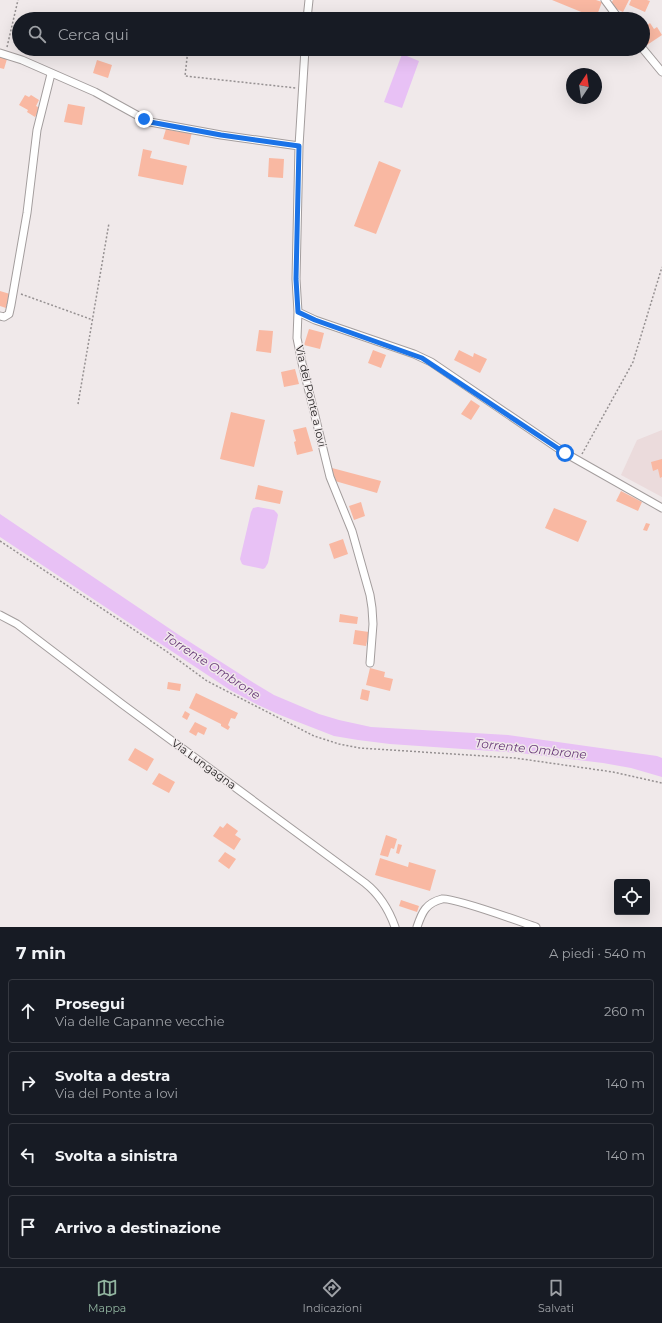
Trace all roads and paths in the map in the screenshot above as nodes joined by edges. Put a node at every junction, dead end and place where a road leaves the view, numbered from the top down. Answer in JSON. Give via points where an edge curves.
{"nodes":[{"id":1,"x":18,"y":0,"type":"edge"},
{"id":2,"x":309,"y":0,"type":"edge"},
{"id":3,"x":605,"y":0,"type":"edge"},
{"id":4,"x":15,"y":12,"type":"edge"},
{"id":5,"x":308,"y":12,"type":"edge"},
{"id":6,"x":614,"y":12,"type":"edge"},
{"id":7,"x":12,"y":22,"type":"edge"},
{"id":8,"x":3,"y":54,"type":"edge"},
{"id":9,"x":187,"y":56,"type":"edge"},
{"id":10,"x":305,"y":56,"type":"edge"},
{"id":11,"x":649,"y":56,"type":"edge"},
{"id":12,"x":662,"y":72,"type":"edge"},
{"id":13,"x":51,"y":74,"type":"junction"},
{"id":14,"x":303,"y":88,"type":"junction"},
{"id":15,"x":299,"y":146,"type":"junction"},
{"id":16,"x":109,"y":223,"type":"dead end"},
{"id":17,"x":662,"y":266,"type":"edge"},
{"id":18,"x":13,"y":292,"type":"junction"},
{"id":19,"x":298,"y":312,"type":"junction"},
{"id":20,"x":0,"y":316,"type":"edge"},
{"id":21,"x":93,"y":320,"type":"junction"},
{"id":22,"x":78,"y":404,"type":"dead end"},
{"id":23,"x":578,"y":461,"type":"junction"},
{"id":24,"x":662,"y":508,"type":"edge"},
{"id":25,"x":0,"y":541,"type":"edge"},
{"id":26,"x":0,"y":615,"type":"edge"},
{"id":27,"x":370,"y":663,"type":"dead end"},
{"id":28,"x":662,"y":783,"type":"edge"},
{"id":29,"x":395,"y":927,"type":"edge"},
{"id":30,"x":418,"y":927,"type":"edge"},
{"id":31,"x":536,"y":927,"type":"edge"}],
"edges":[{"from":1,"to":4,"type":"path"},
{"from":2,"to":5,"type":"street"},
{"from":3,"to":6,"type":"street"},
{"from":7,"to":8,"type":"path"},
{"from":8,"to":13,"type":"street"},
{"from":9,"to":14,"type":"path","via":[[185,76]]},
{"from":10,"to":14,"type":"street","name":"Via del Ponte a Iovi"},
{"from":11,"to":12,"type":"street"},
{"from":13,"to":15,"type":"street","via":[[95,92],[150,122]]},
{"from":13,"to":18,"type":"street","via":[[37,130],[27,214]]},
{"from":14,"to":15,"type":"street","name":"Via del Ponte a Iovi"},
{"from":15,"to":19,"type":"street","name":"Via del Ponte a Iovi","via":[[296,279]]},
{"from":16,"to":21,"type":"path"},
{"from":17,"to":23,"type":"path","via":[[633,362]]},
{"from":18,"to":20,"type":"street","via":[[9,314]]},
{"from":18,"to":21,"type":"path"},
{"from":19,"to":23,"type":"street","via":[[426,360]]},
{"from":19,"to":27,"type":"street","name":"Via del Ponte a Iovi","via":[[298,346],[330,477],[352,531],[370,595],[373,624]]},
{"from":21,"to":22,"type":"path"},
{"from":23,"to":24,"type":"street"},
{"from":25,"to":28,"type":"path","via":[[207,681],[314,736],[360,748],[514,758],[613,772]]},
{"from":26,"to":29,"type":"street","name":"Via Lungagna","via":[[17,624],[365,882],[384,905]]},
{"from":30,"to":31,"type":"street","via":[[421,914],[430,904],[444,899]]}]}
